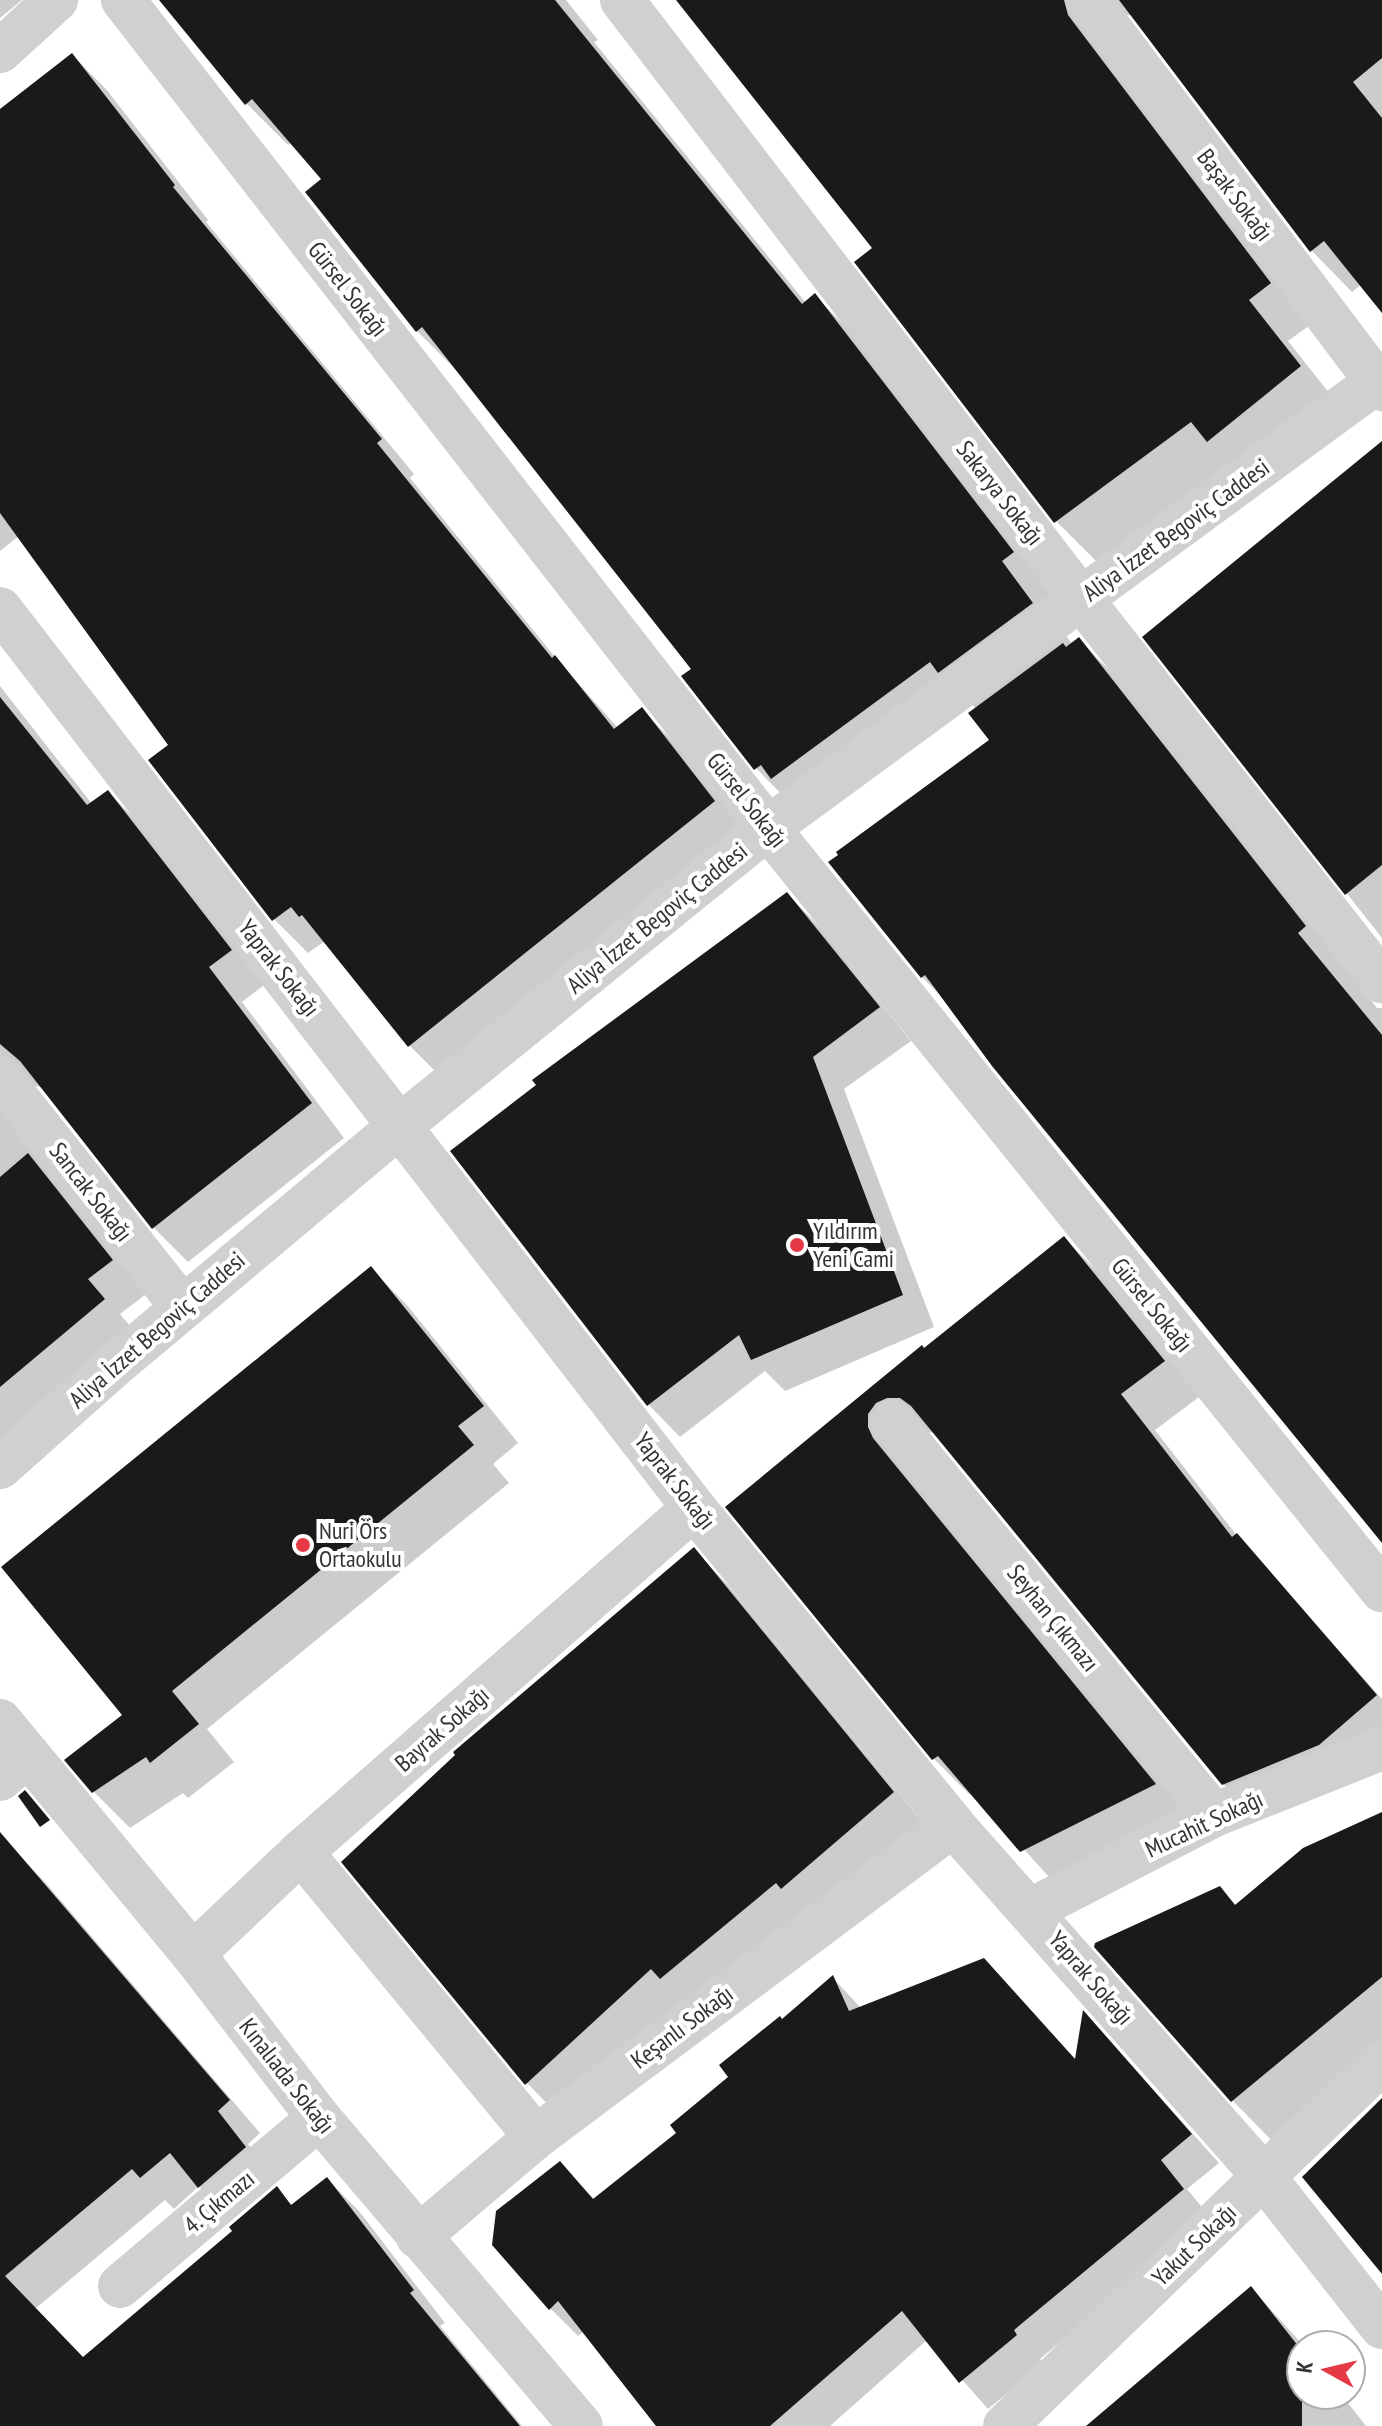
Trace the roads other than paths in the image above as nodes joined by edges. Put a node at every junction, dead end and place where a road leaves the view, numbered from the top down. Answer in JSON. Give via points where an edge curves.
{"nodes":[{"id":1,"x":56,"y":0,"type":"edge"},
{"id":2,"x":123,"y":0,"type":"edge"},
{"id":3,"x":622,"y":0,"type":"edge"},
{"id":4,"x":1088,"y":0,"type":"edge"},
{"id":5,"x":0,"y":51,"type":"edge"},
{"id":6,"x":1380,"y":383,"type":"edge"},
{"id":7,"x":1082,"y":599,"type":"junction"},
{"id":8,"x":0,"y":609,"type":"edge"},
{"id":9,"x":768,"y":828,"type":"junction"},
{"id":10,"x":1382,"y":982,"type":"edge"},
{"id":11,"x":0,"y":1077,"type":"edge"},
{"id":12,"x":401,"y":1125,"type":"junction"},
{"id":13,"x":182,"y":1307,"type":"junction"},
{"id":14,"x":892,"y":1422,"type":"dead end"},
{"id":15,"x":0,"y":1467,"type":"edge"},
{"id":16,"x":694,"y":1508,"type":"junction"},
{"id":17,"x":1382,"y":1590,"type":"edge"},
{"id":18,"x":0,"y":1721,"type":"edge"},
{"id":19,"x":1382,"y":1748,"type":"edge"},
{"id":20,"x":14,"y":1767,"type":"edge"},
{"id":21,"x":1214,"y":1815,"type":"junction"},
{"id":22,"x":953,"y":1825,"type":"junction"},
{"id":23,"x":301,"y":1852,"type":"junction"},
{"id":24,"x":1031,"y":1910,"type":"junction"},
{"id":25,"x":193,"y":1954,"type":"junction"},
{"id":26,"x":1382,"y":2062,"type":"edge"},
{"id":27,"x":319,"y":2118,"type":"junction"},
{"id":28,"x":536,"y":2137,"type":"junction"},
{"id":29,"x":1264,"y":2177,"type":"junction"},
{"id":30,"x":418,"y":2237,"type":"junction"},
{"id":31,"x":120,"y":2286,"type":"dead end"},
{"id":32,"x":1382,"y":2327,"type":"edge"},
{"id":33,"x":581,"y":2426,"type":"edge"},
{"id":34,"x":1005,"y":2426,"type":"edge"}],
"edges":[{"from":1,"to":5,"type":"street"},
{"from":2,"to":9,"type":"street","name":"Gürsel Sokağı"},
{"from":3,"to":7,"type":"street","name":"Sakarya Sokağı"},
{"from":4,"to":6,"type":"street","name":"Başak Sokağı"},
{"from":6,"to":7,"type":"street","name":"Aliya İzzet Begoviç Caddesi"},
{"from":7,"to":9,"type":"street","name":"Aliya İzzet Begoviç Caddesi"},
{"from":7,"to":10,"type":"street","name":"Sakarya Sokağı"},
{"from":8,"to":12,"type":"street","name":"Yaprak Sokağı"},
{"from":9,"to":12,"type":"street","name":"Aliya İzzet Begoviç Caddesi"},
{"from":9,"to":17,"type":"street","name":"Gürsel Sokağı"},
{"from":11,"to":13,"type":"street","name":"Sancak Sokağı"},
{"from":12,"to":13,"type":"street","name":"Aliya İzzet Begoviç Caddesi"},
{"from":12,"to":16,"type":"street","name":"Yaprak Sokağı"},
{"from":13,"to":15,"type":"street","name":"Aliya İzzet Begoviç Caddesi"},
{"from":14,"to":21,"type":"street","name":"Seyhan Çıkmazı"},
{"from":16,"to":22,"type":"street","name":"Yaprak Sokağı"},
{"from":16,"to":23,"type":"street","name":"Bayrak Sokağı"},
{"from":18,"to":20,"type":"street","name":"Kınalıada Sokağı"},
{"from":19,"to":21,"type":"street","name":"Mucahit Sokağı"},
{"from":20,"to":25,"type":"street","name":"Kınalıada Sokağı"},
{"from":21,"to":24,"type":"street","name":"Mucahit Sokağı"},
{"from":22,"to":24,"type":"street","name":"Yaprak Sokağı"},
{"from":22,"to":28,"type":"street","name":"Keşanlı Sokağı"},
{"from":23,"to":25,"type":"street","name":"Bayrak Sokağı"},
{"from":23,"to":28,"type":"street"},
{"from":24,"to":29,"type":"street","name":"Yaprak Sokağı"},
{"from":25,"to":27,"type":"street","name":"Kınalıada Sokağı"},
{"from":26,"to":29,"type":"street","name":"Yakut Sokağı"},
{"from":27,"to":30,"type":"street","name":"Kınalıada Sokağı"},
{"from":27,"to":31,"type":"street","name":"4. Çıkmazı"},
{"from":28,"to":30,"type":"street","name":"Keşanlı Sokağı"},
{"from":29,"to":32,"type":"street","name":"Yaprak Sokağı"},
{"from":29,"to":34,"type":"street","name":"Yakut Sokağı"},
{"from":30,"to":33,"type":"street","name":"Kınalıada Sokağı"}]}
